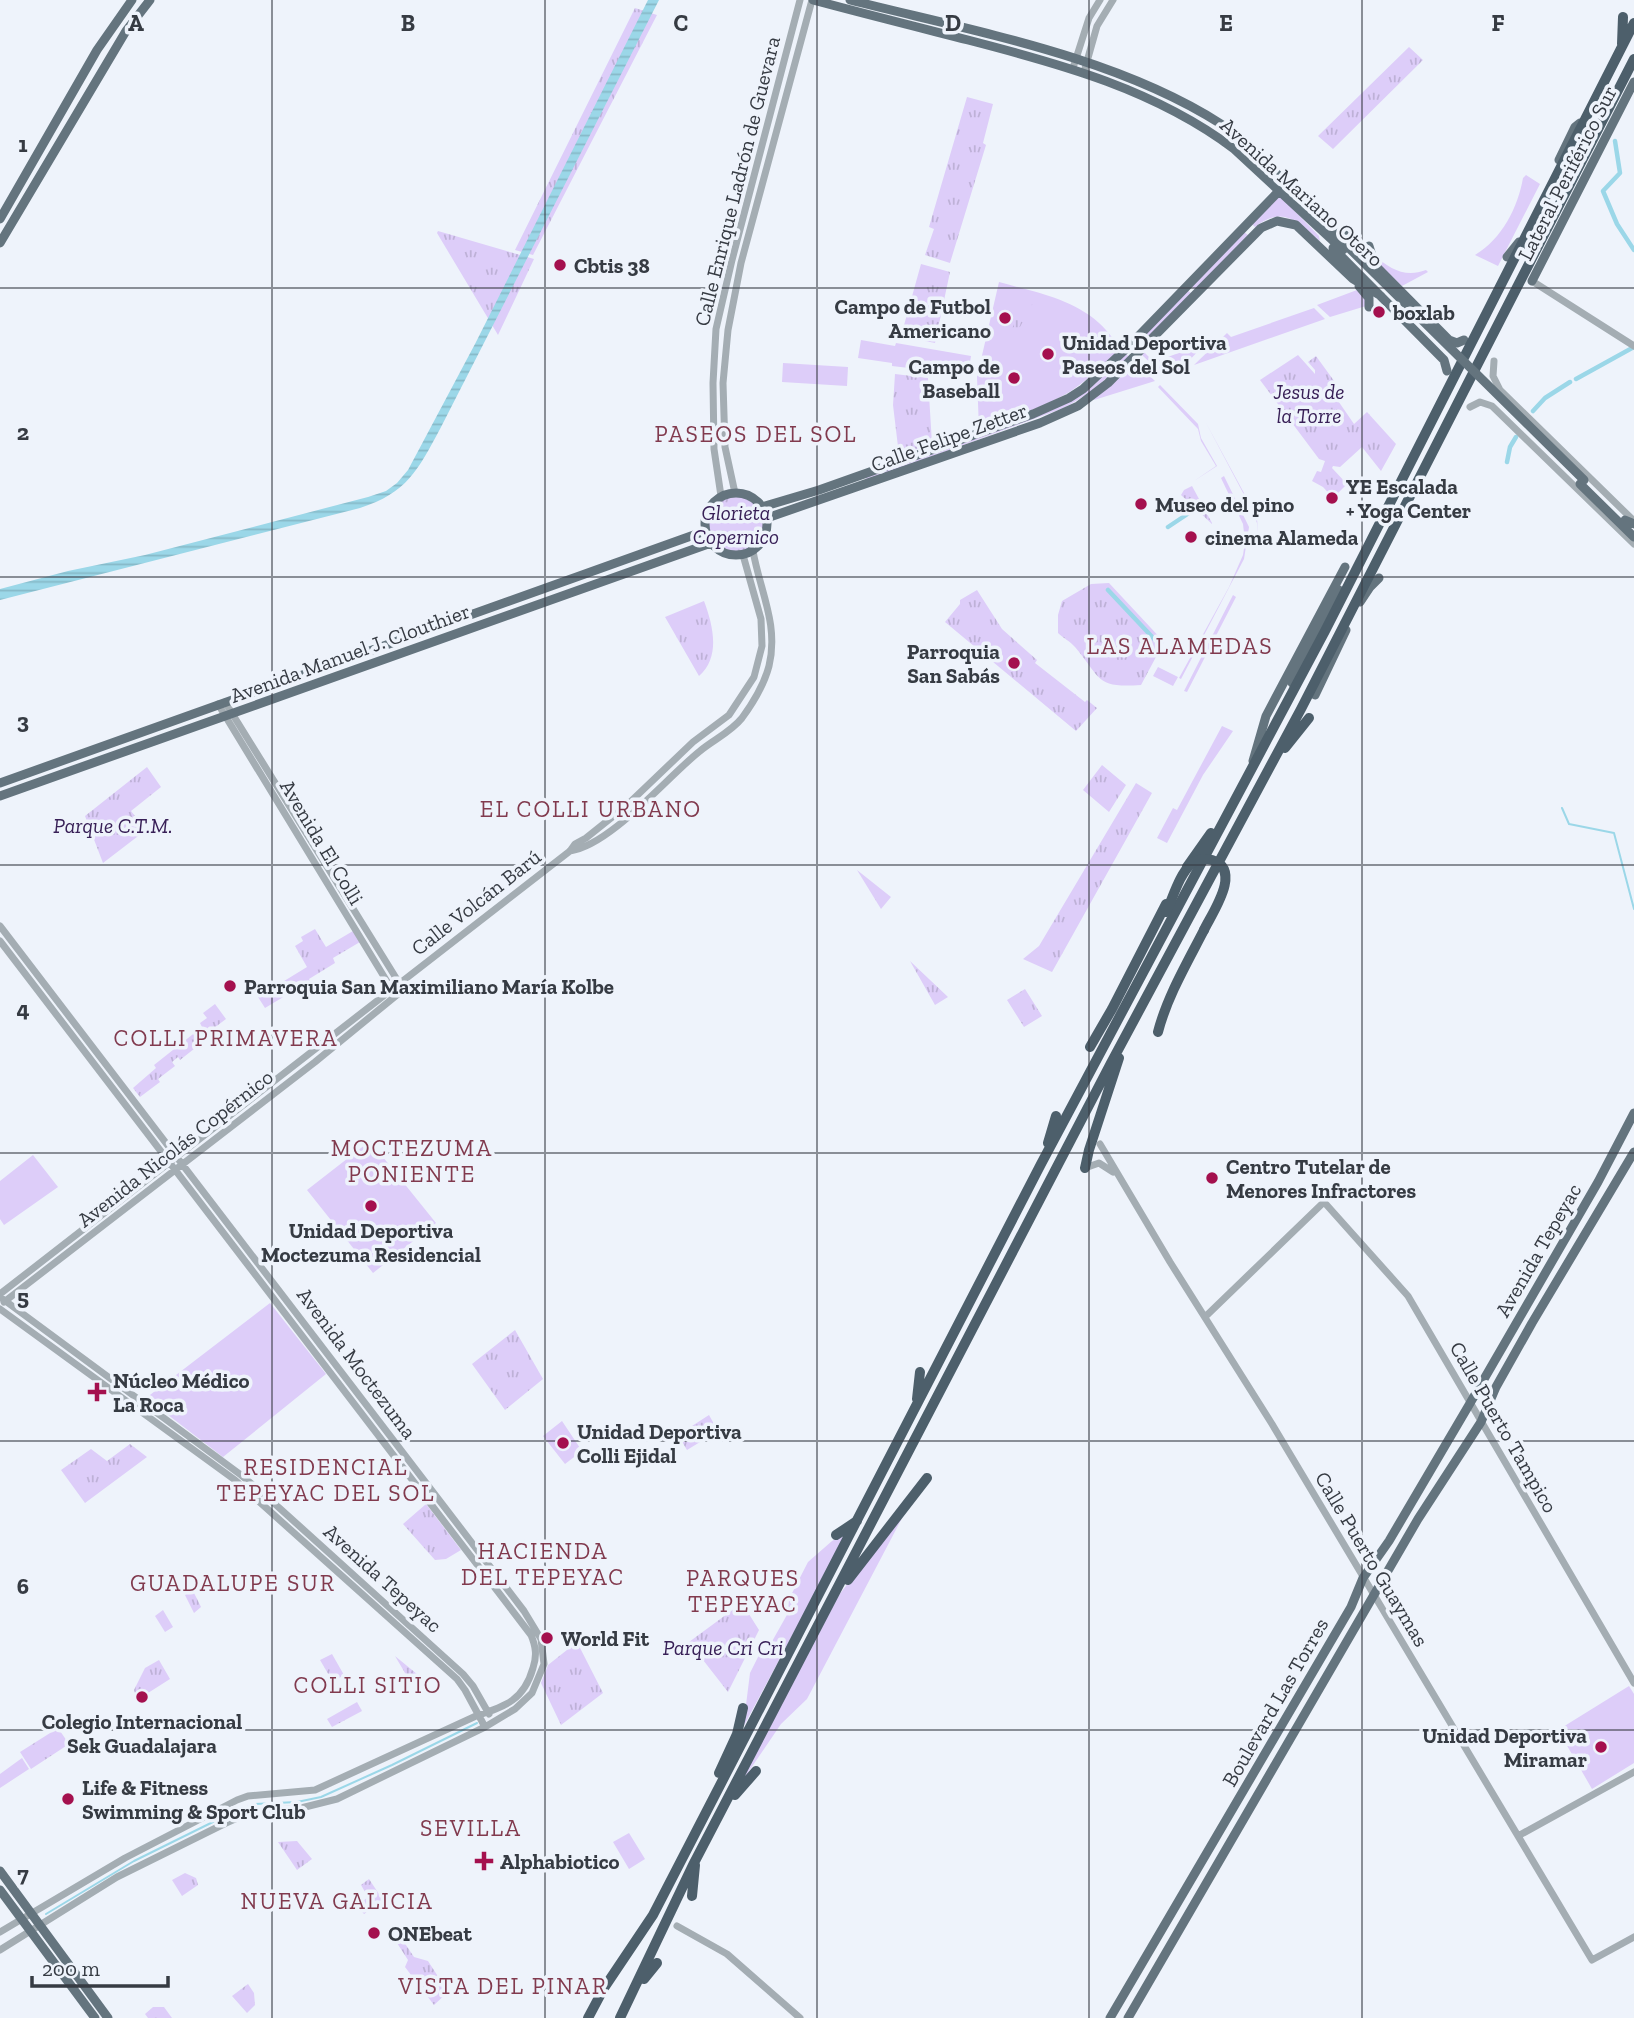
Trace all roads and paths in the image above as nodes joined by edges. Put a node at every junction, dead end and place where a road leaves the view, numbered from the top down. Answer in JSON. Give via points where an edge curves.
{"nodes":[{"id":1,"x":132,"y":0,"type":"edge"},
{"id":2,"x":150,"y":0,"type":"edge"},
{"id":3,"x":800,"y":0,"type":"edge"},
{"id":4,"x":813,"y":0,"type":"edge"},
{"id":5,"x":850,"y":0,"type":"edge"},
{"id":6,"x":1100,"y":0,"type":"edge"},
{"id":7,"x":1113,"y":0,"type":"edge"},
{"id":8,"x":1623,"y":17,"type":"dead end"},
{"id":9,"x":1634,"y":23,"type":"edge"},
{"id":10,"x":1622,"y":48,"type":"junction"},
{"id":11,"x":1634,"y":60,"type":"edge"},
{"id":12,"x":1087,"y":62,"type":"junction"},
{"id":13,"x":1074,"y":63,"type":"junction"},
{"id":14,"x":1084,"y":72,"type":"junction"},
{"id":15,"x":1634,"y":82,"type":"edge"},
{"id":16,"x":1580,"y":122,"type":"dead end"},
{"id":17,"x":1599,"y":134,"type":"dead end"},
{"id":18,"x":1275,"y":172,"type":"junction"},
{"id":19,"x":1279,"y":191,"type":"junction"},
{"id":20,"x":1292,"y":203,"type":"junction"},
{"id":21,"x":0,"y":219,"type":"edge"},
{"id":22,"x":1319,"y":234,"type":"junction"},
{"id":23,"x":0,"y":243,"type":"edge"},
{"id":24,"x":1369,"y":246,"type":"dead end"},
{"id":25,"x":1345,"y":248,"type":"junction"},
{"id":26,"x":1326,"y":254,"type":"junction"},
{"id":27,"x":1507,"y":257,"type":"dead end"},
{"id":28,"x":1377,"y":266,"type":"junction"},
{"id":29,"x":1534,"y":277,"type":"junction"},
{"id":30,"x":1353,"y":279,"type":"junction"},
{"id":31,"x":1381,"y":296,"type":"junction"},
{"id":32,"x":1369,"y":307,"type":"dead end"},
{"id":33,"x":1437,"y":328,"type":"junction"},
{"id":34,"x":1464,"y":340,"type":"dead end"},
{"id":35,"x":1426,"y":342,"type":"junction"},
{"id":36,"x":1634,"y":346,"type":"edge"},
{"id":37,"x":1494,"y":361,"type":"dead end"},
{"id":38,"x":1447,"y":371,"type":"dead end"},
{"id":39,"x":713,"y":383,"type":"junction"},
{"id":40,"x":723,"y":383,"type":"junction"},
{"id":41,"x":1503,"y":393,"type":"junction"},
{"id":42,"x":1492,"y":406,"type":"junction"},
{"id":43,"x":1470,"y":407,"type":"dead end"},
{"id":44,"x":735,"y":493,"type":"junction"},
{"id":45,"x":721,"y":496,"type":"junction"},
{"id":46,"x":762,"y":508,"type":"junction"},
{"id":47,"x":767,"y":518,"type":"junction"},
{"id":48,"x":1629,"y":524,"type":"edge"},
{"id":49,"x":705,"y":531,"type":"junction"},
{"id":50,"x":1632,"y":539,"type":"edge"},
{"id":51,"x":711,"y":543,"type":"junction"},
{"id":52,"x":748,"y":553,"type":"junction"},
{"id":53,"x":1379,"y":578,"type":"dead end"},
{"id":54,"x":1291,"y":685,"type":"dead end"},
{"id":55,"x":1315,"y":695,"type":"dead end"},
{"id":56,"x":221,"y":703,"type":"junction"},
{"id":57,"x":229,"y":715,"type":"junction"},
{"id":58,"x":1309,"y":718,"type":"dead end"},
{"id":59,"x":1269,"y":768,"type":"junction"},
{"id":60,"x":1250,"y":769,"type":"junction"},
{"id":61,"x":0,"y":783,"type":"edge"},
{"id":62,"x":0,"y":796,"type":"edge"},
{"id":63,"x":0,"y":926,"type":"edge"},
{"id":64,"x":0,"y":941,"type":"edge"},
{"id":65,"x":402,"y":985,"type":"junction"},
{"id":66,"x":394,"y":993,"type":"junction"},
{"id":67,"x":1117,"y":1011,"type":"junction"},
{"id":68,"x":1130,"y":1029,"type":"junction"},
{"id":69,"x":1158,"y":1032,"type":"dead end"},
{"id":70,"x":1090,"y":1047,"type":"dead end"},
{"id":71,"x":1634,"y":1113,"type":"edge"},
{"id":72,"x":1056,"y":1116,"type":"dead end"},
{"id":73,"x":1100,"y":1144,"type":"dead end"},
{"id":74,"x":1634,"y":1152,"type":"edge"},
{"id":75,"x":177,"y":1156,"type":"junction"},
{"id":76,"x":170,"y":1162,"type":"junction"},
{"id":77,"x":182,"y":1164,"type":"junction"},
{"id":78,"x":1041,"y":1164,"type":"junction"},
{"id":79,"x":1085,"y":1168,"type":"joint"},
{"id":80,"x":175,"y":1170,"type":"junction"},
{"id":81,"x":1119,"y":1178,"type":"junction"},
{"id":82,"x":1,"y":1301,"type":"edge"},
{"id":83,"x":1205,"y":1317,"type":"junction"},
{"id":84,"x":920,"y":1372,"type":"dead end"},
{"id":85,"x":1470,"y":1403,"type":"junction"},
{"id":86,"x":916,"y":1407,"type":"junction"},
{"id":87,"x":1481,"y":1422,"type":"junction"},
{"id":88,"x":927,"y":1478,"type":"dead end"},
{"id":89,"x":857,"y":1521,"type":"junction"},
{"id":90,"x":836,"y":1535,"type":"dead end"},
{"id":91,"x":1363,"y":1578,"type":"junction"},
{"id":92,"x":1373,"y":1596,"type":"junction"},
{"id":93,"x":831,"y":1602,"type":"junction"},
{"id":94,"x":430,"y":1650,"type":"junction"},
{"id":95,"x":1634,"y":1683,"type":"edge"},
{"id":96,"x":743,"y":1709,"type":"dead end"},
{"id":97,"x":488,"y":1713,"type":"junction"},
{"id":98,"x":479,"y":1714,"type":"junction"},
{"id":99,"x":492,"y":1721,"type":"junction"},
{"id":100,"x":485,"y":1727,"type":"junction"},
{"id":101,"x":757,"y":1771,"type":"dead end"},
{"id":102,"x":1634,"y":1772,"type":"edge"},
{"id":103,"x":710,"y":1805,"type":"junction"},
{"id":104,"x":723,"y":1808,"type":"junction"},
{"id":105,"x":1518,"y":1836,"type":"junction"},
{"id":106,"x":148,"y":1854,"type":"junction"},
{"id":107,"x":696,"y":1859,"type":"junction"},
{"id":108,"x":0,"y":1871,"type":"edge"},
{"id":109,"x":0,"y":1889,"type":"edge"},
{"id":110,"x":692,"y":1896,"type":"dead end"},
{"id":111,"x":32,"y":1914,"type":"junction"},
{"id":112,"x":22,"y":1919,"type":"junction"},
{"id":113,"x":677,"y":1926,"type":"dead end"},
{"id":114,"x":33,"y":1928,"type":"junction"},
{"id":115,"x":0,"y":1932,"type":"edge"},
{"id":116,"x":1634,"y":1937,"type":"edge"},
{"id":117,"x":0,"y":1950,"type":"edge"},
{"id":118,"x":657,"y":1963,"type":"dead end"},
{"id":119,"x":634,"y":1990,"type":"junction"},
{"id":120,"x":95,"y":2018,"type":"edge"},
{"id":121,"x":108,"y":2018,"type":"edge"},
{"id":122,"x":589,"y":2018,"type":"edge"},
{"id":123,"x":620,"y":2018,"type":"edge"},
{"id":124,"x":800,"y":2018,"type":"edge"},
{"id":125,"x":1110,"y":2018,"type":"edge"},
{"id":126,"x":1128,"y":2018,"type":"edge"}],
"edges":[{"from":1,"to":21,"type":"main road"},
{"from":2,"to":23,"type":"main road","via":[[126,31]]},
{"from":3,"to":39,"type":"street","name":"Calle Enrique Ladrón de Guevara","via":[[716,329]]},
{"from":4,"to":13,"type":"main road","name":"Avenida Mariano Otero"},
{"from":4,"to":40,"type":"street","name":"Calle Enrique Ladrón de Guevara","via":[[741,263]]},
{"from":5,"to":13,"type":"main road","name":"Avenida Mariano Otero"},
{"from":6,"to":13,"type":"street"},
{"from":7,"to":12,"type":"street","via":[[1097,26]]},
{"from":8,"to":10,"type":"highway"},
{"from":9,"to":10,"type":"highway"},
{"from":10,"to":60,"type":"highway"},
{"from":11,"to":59,"type":"highway"},
{"from":12,"to":13,"type":"main road","name":"Avenida Mariano Otero"},
{"from":12,"to":14,"type":"street"},
{"from":12,"to":18,"type":"main road","name":"Avenida Mariano Otero","via":[[1145,85],[1223,125]]},
{"from":13,"to":14,"type":"main road","name":"Avenida Mariano Otero"},
{"from":14,"to":19,"type":"main road","name":"Avenida Mariano Otero","via":[[1165,106],[1215,135]]},
{"from":15,"to":29,"type":"main road","name":"Lateral Periférico Sur"},
{"from":16,"to":27,"type":"main road","via":[[1521,239]]},
{"from":17,"to":29,"type":"main road","via":[[1550,232]]},
{"from":18,"to":25,"type":"main road","name":"Avenida Mariano Otero"},
{"from":18,"to":28,"type":"main road"},
{"from":19,"to":20,"type":"main road","name":"Avenida Mariano Otero"},
{"from":19,"to":46,"type":"main road","name":"Calle Felipe Zetter","via":[[1125,350],[1069,398]]},
{"from":20,"to":22,"type":"main road"},
{"from":20,"to":25,"type":"main road","name":"Avenida Mariano Otero"},
{"from":22,"to":26,"type":"main road"},
{"from":22,"to":31,"type":"main road"},
{"from":24,"to":28,"type":"main road"},
{"from":25,"to":48,"type":"main road","name":"Avenida Mariano Otero","bridge":true},
{"from":26,"to":30,"type":"main road","name":"Calle Felipe Zetter"},
{"from":26,"to":47,"type":"main road","name":"Calle Felipe Zetter","via":[[1292,223],[1269,223],[1108,383],[1078,407]]},
{"from":28,"to":33,"type":"main road"},
{"from":29,"to":36,"type":"street"},
{"from":30,"to":31,"type":"main road","name":"Calle Felipe Zetter"},
{"from":30,"to":32,"type":"main road","via":[[1369,298]]},
{"from":31,"to":35,"type":"main road"},
{"from":33,"to":34,"type":"main road","via":[[1452,342]]},
{"from":33,"to":35,"type":"main road","via":[[1438,341]]},
{"from":35,"to":38,"type":"main road","via":[[1444,360]]},
{"from":37,"to":41,"type":"street","via":[[1494,380]]},
{"from":39,"to":40,"type":"street"},
{"from":39,"to":45,"type":"street","name":"Calle Enrique Ladrón de Guevara","via":[[714,449]]},
{"from":40,"to":44,"type":"street","name":"Calle Enrique Ladrón de Guevara","via":[[724,447]]},
{"from":41,"to":42,"type":"street","via":[[1492,395]]},
{"from":41,"to":48,"type":"street"},
{"from":42,"to":43,"type":"street","via":[[1480,402]]},
{"from":42,"to":50,"type":"street"},
{"from":44,"to":45,"type":"main road"},
{"from":44,"to":46,"type":"main road","via":[[748,495]]},
{"from":45,"to":49,"type":"main road","via":[[707,511]]},
{"from":46,"to":47,"type":"main road"},
{"from":47,"to":52,"type":"main road","via":[[763,540]]},
{"from":48,"to":50,"type":"main road","name":"Avenida Mariano Otero"},
{"from":49,"to":51,"type":"main road"},
{"from":49,"to":56,"type":"main road","name":"Avenida Manuel J. Clouthier"},
{"from":51,"to":52,"type":"main road","via":[[725,554]]},
{"from":51,"to":57,"type":"main road","name":"Avenida Manuel J. Clouthier"},
{"from":52,"to":65,"type":"street","name":"Calle Volcán Barú","via":[[762,646],[754,677],[729,715],[626,806]]},
{"from":53,"to":55,"type":"main road","via":[[1359,605]]},
{"from":54,"to":60,"type":"main road","via":[[1332,606],[1345,567],[1266,716]]},
{"from":56,"to":57,"type":"street","name":"Avenida El Colli"},
{"from":56,"to":61,"type":"main road","name":"Avenida Manuel J. Clouthier"},
{"from":57,"to":62,"type":"main road","name":"Avenida Manuel J. Clouthier"},
{"from":57,"to":65,"type":"street","name":"Avenida El Colli"},
{"from":57,"to":66,"type":"street","name":"Avenida El Colli"},
{"from":58,"to":59,"type":"highway"},
{"from":59,"to":68,"type":"highway"},
{"from":60,"to":67,"type":"highway"},
{"from":63,"to":75,"type":"street","name":"Avenida Moctezuma"},
{"from":64,"to":76,"type":"street","name":"Avenida Moctezuma"},
{"from":65,"to":66,"type":"street","name":"Avenida Nicolás Copérnico"},
{"from":66,"to":75,"type":"street","name":"Avenida Nicolás Copérnico"},
{"from":66,"to":77,"type":"street","name":"Avenida Nicolás Copérnico"},
{"from":67,"to":69,"type":"highway","bridge":true,"via":[[1191,865],[1214,860],[1224,870],[1226,883]]},
{"from":67,"to":70,"type":"highway"},
{"from":67,"to":78,"type":"highway"},
{"from":68,"to":79,"type":"highway"},
{"from":68,"to":93,"type":"highway"},
{"from":71,"to":85,"type":"main road","name":"Avenida Tepeyac"},
{"from":72,"to":78,"type":"highway"},
{"from":73,"to":81,"type":"street","name":"Calle Puerto Guaymas"},
{"from":74,"to":87,"type":"main road","name":"Avenida Tepeyac","via":[[1520,1345]]},
{"from":75,"to":76,"type":"street","name":"Avenida Nicolás Copérnico"},
{"from":75,"to":77,"type":"street","name":"Avenida Moctezuma"},
{"from":76,"to":80,"type":"street","name":"Avenida Moctezuma"},
{"from":76,"to":82,"type":"street","name":"Avenida Nicolás Copérnico"},
{"from":77,"to":80,"type":"street","name":"Avenida Nicolás Copérnico"},
{"from":77,"to":99,"type":"street","name":"Avenida Moctezuma","via":[[537,1630],[544,1664],[532,1693]]},
{"from":78,"to":86,"type":"highway"},
{"from":79,"to":81,"type":"street","via":[[1102,1164]]},
{"from":80,"to":82,"type":"street","name":"Avenida Nicolás Copérnico"},
{"from":80,"to":97,"type":"street","name":"Avenida Moctezuma","via":[[531,1635],[536,1653],[528,1684],[512,1701]]},
{"from":81,"to":83,"type":"street","name":"Calle Puerto Guaymas"},
{"from":82,"to":94,"type":"street","name":"Avenida Tepeyac","via":[[235,1480]]},
{"from":83,"to":85,"type":"street","name":"Calle Puerto Tampico","via":[[1324,1202],[1408,1296]]},
{"from":83,"to":91,"type":"street","name":"Calle Puerto Guaymas"},
{"from":84,"to":86,"type":"highway"},
{"from":85,"to":87,"type":"street","name":"Calle Puerto Tampico"},
{"from":85,"to":91,"type":"main road","name":"Boulevard Las Torres"},
{"from":86,"to":89,"type":"highway"},
{"from":87,"to":92,"type":"main road","name":"Boulevard Las Torres"},
{"from":87,"to":95,"type":"street","name":"Calle Puerto Tampico"},
{"from":88,"to":93,"type":"highway"},
{"from":89,"to":90,"type":"highway"},
{"from":89,"to":103,"type":"highway"},
{"from":91,"to":92,"type":"street","name":"Calle Puerto Guaymas"},
{"from":91,"to":125,"type":"main road","name":"Boulevard Las Torres","via":[[1351,1607]]},
{"from":92,"to":105,"type":"street","name":"Calle Puerto Guaymas"},
{"from":92,"to":126,"type":"main road","name":"Boulevard Las Torres"},
{"from":93,"to":104,"type":"highway"},
{"from":94,"to":97,"type":"street","name":"Avenida Tepeyac","via":[[473,1686]]},
{"from":94,"to":98,"type":"street","name":"Avenida Tepeyac","via":[[457,1679]]},
{"from":96,"to":103,"type":"highway"},
{"from":97,"to":98,"type":"street"},
{"from":97,"to":99,"type":"street","name":"Avenida Tepeyac"},
{"from":98,"to":100,"type":"street","name":"Avenida Tepeyac"},
{"from":98,"to":106,"type":"street","via":[[330,1785],[248,1796]]},
{"from":99,"to":100,"type":"street","name":"Avenida Moctezuma"},
{"from":100,"to":106,"type":"street","name":"Avenida Moctezuma","via":[[337,1799],[244,1815]]},
{"from":101,"to":104,"type":"highway"},
{"from":102,"to":105,"type":"street"},
{"from":103,"to":122,"type":"highway","via":[[653,1915]]},
{"from":104,"to":107,"type":"highway"},
{"from":105,"to":116,"type":"street","name":"Calle Puerto Guaymas","via":[[1592,1960]]},
{"from":106,"to":111,"type":"street"},
{"from":106,"to":114,"type":"street"},
{"from":107,"to":110,"type":"highway"},
{"from":107,"to":119,"type":"highway"},
{"from":108,"to":111,"type":"main road"},
{"from":109,"to":112,"type":"main road"},
{"from":111,"to":112,"type":"street"},
{"from":111,"to":114,"type":"main road"},
{"from":112,"to":114,"type":"main road"},
{"from":112,"to":115,"type":"street"},
{"from":113,"to":124,"type":"street","via":[[727,1954]]},
{"from":114,"to":117,"type":"street"},
{"from":114,"to":120,"type":"main road"},
{"from":114,"to":121,"type":"main road"},
{"from":118,"to":119,"type":"highway"},
{"from":119,"to":123,"type":"highway"}]}
